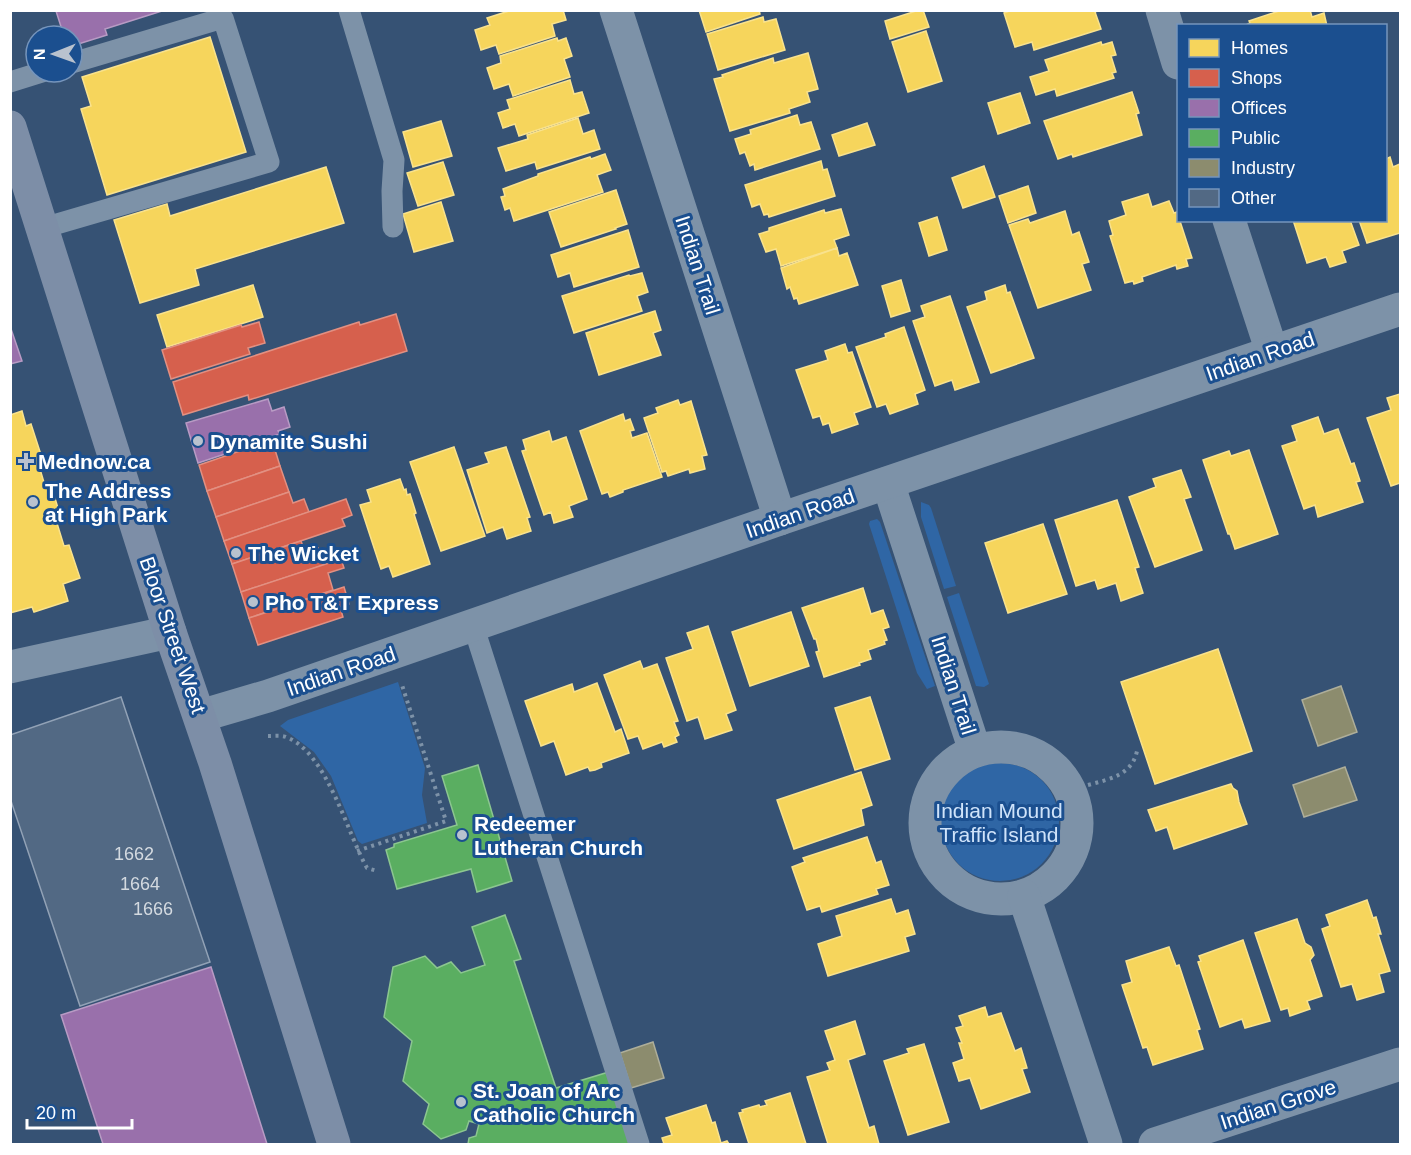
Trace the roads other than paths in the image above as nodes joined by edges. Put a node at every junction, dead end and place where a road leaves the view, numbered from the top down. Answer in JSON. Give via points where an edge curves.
{"nodes":[{"id":1,"x":349,"y":10,"type":"edge"},
{"id":2,"x":616,"y":10,"type":"edge"},
{"id":3,"x":1162,"y":10,"type":"edge"},
{"id":4,"x":1177,"y":57,"type":"edge"},
{"id":5,"x":84,"y":59,"type":"edge"},
{"id":6,"x":10,"y":127,"type":"edge"},
{"id":7,"x":1230,"y":222,"type":"edge"},
{"id":8,"x":393,"y":226,"type":"dead end"},
{"id":9,"x":43,"y":228,"type":"junction"},
{"id":10,"x":1401,"y":309,"type":"edge"},
{"id":11,"x":1272,"y":352,"type":"junction"},
{"id":12,"x":888,"y":483,"type":"junction"},
{"id":13,"x":780,"y":519,"type":"junction"},
{"id":14,"x":473,"y":625,"type":"junction"},
{"id":15,"x":170,"y":632,"type":"junction"},
{"id":16,"x":10,"y":667,"type":"edge"},
{"id":17,"x":200,"y":716,"type":"junction"},
{"id":18,"x":975,"y":751,"type":"junction"},
{"id":19,"x":1024,"y":896,"type":"junction"},
{"id":20,"x":1401,"y":1064,"type":"edge"},
{"id":21,"x":334,"y":1144,"type":"edge"},
{"id":22,"x":639,"y":1144,"type":"edge"},
{"id":23,"x":1107,"y":1144,"type":"edge"},
{"id":24,"x":1155,"y":1144,"type":"edge"}],
"edges":[{"from":1,"to":8,"type":"lane","via":[[394,160]]},
{"from":2,"to":13,"type":"street","name":"Indian Trail"},
{"from":3,"to":4,"type":"street"},
{"from":5,"to":9,"type":"lane","via":[[223,18],[269,162]]},
{"from":6,"to":9,"type":"main road","name":"Bloor Street West"},
{"from":7,"to":11,"type":"street"},
{"from":9,"to":15,"type":"main road","name":"Bloor Street West"},
{"from":10,"to":11,"type":"street","name":"Indian Road"},
{"from":11,"to":12,"type":"street","name":"Indian Road"},
{"from":12,"to":13,"type":"street","name":"Indian Road"},
{"from":12,"to":18,"type":"street","name":"Indian Trail"},
{"from":13,"to":14,"type":"street","name":"Indian Road"},
{"from":14,"to":17,"type":"street","name":"Indian Road"},
{"from":14,"to":22,"type":"lane"},
{"from":15,"to":16,"type":"street"},
{"from":15,"to":17,"type":"main road","name":"Bloor Street West"},
{"from":17,"to":21,"type":"main road","name":"Bloor Street West"},
{"from":18,"to":19,"type":"street","name":"Indian Trail","via":[[954,762],[938,779],[928,801],[924,825],[929,849],[940,870],[958,886],[995,899]]},
{"from":18,"to":19,"type":"street","name":"Indian Trail","via":[[998,746],[1037,756],[1061,776],[1073,797],[1076,833],[1064,867],[1047,884]]},
{"from":19,"to":23,"type":"street"},
{"from":20,"to":24,"type":"street","name":"Indian Grove"}]}
